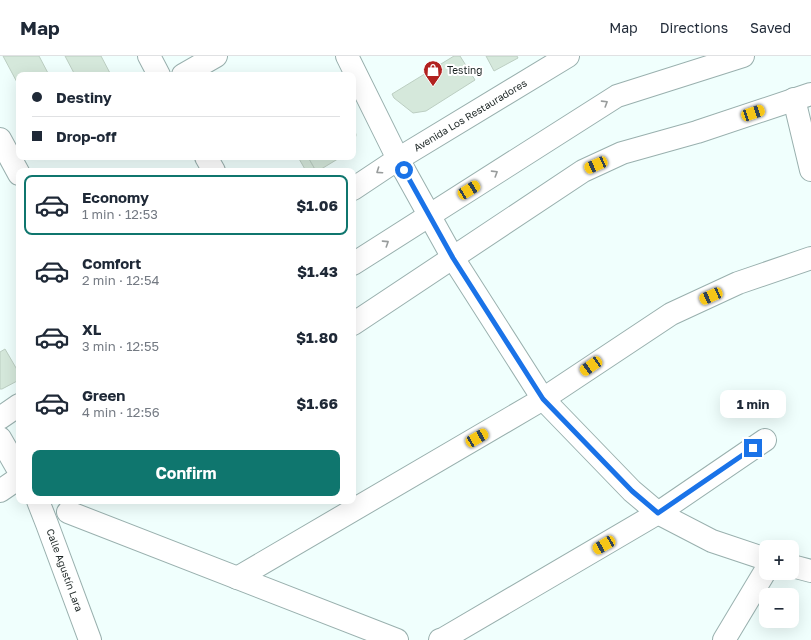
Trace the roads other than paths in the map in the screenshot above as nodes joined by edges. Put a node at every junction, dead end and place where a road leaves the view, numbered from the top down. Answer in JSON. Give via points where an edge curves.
{"nodes":[{"id":1,"x":149,"y":56,"type":"edge"},
{"id":2,"x":216,"y":56,"type":"edge"},
{"id":3,"x":347,"y":56,"type":"edge"},
{"id":4,"x":568,"y":56,"type":"edge"},
{"id":5,"x":743,"y":56,"type":"edge"},
{"id":6,"x":157,"y":72,"type":"edge"},
{"id":7,"x":188,"y":72,"type":"edge"},
{"id":8,"x":355,"y":72,"type":"edge"},
{"id":9,"x":356,"y":74,"type":"edge"},
{"id":10,"x":802,"y":96,"type":"edge"},
{"id":11,"x":0,"y":138,"type":"edge"},
{"id":12,"x":398,"y":159,"type":"junction"},
{"id":13,"x":16,"y":168,"type":"edge"},
{"id":14,"x":811,"y":170,"type":"edge"},
{"id":15,"x":356,"y":187,"type":"edge"},
{"id":16,"x":429,"y":215,"type":"junction"},
{"id":17,"x":453,"y":258,"type":"junction"},
{"id":18,"x":811,"y":258,"type":"edge"},
{"id":19,"x":356,"y":262,"type":"edge"},
{"id":20,"x":356,"y":322,"type":"edge"},
{"id":21,"x":543,"y":399,"type":"junction"},
{"id":22,"x":16,"y":407,"type":"edge"},
{"id":23,"x":0,"y":418,"type":"edge"},
{"id":24,"x":0,"y":438,"type":"edge"},
{"id":25,"x":765,"y":440,"type":"dead end"},
{"id":26,"x":16,"y":466,"type":"edge"},
{"id":27,"x":16,"y":480,"type":"edge"},
{"id":28,"x":0,"y":491,"type":"edge"},
{"id":29,"x":39,"y":504,"type":"edge"},
{"id":30,"x":76,"y":506,"type":"edge"},
{"id":31,"x":658,"y":513,"type":"junction"},
{"id":32,"x":47,"y":524,"type":"junction"},
{"id":33,"x":759,"y":557,"type":"edge"},
{"id":34,"x":799,"y":568,"type":"edge"},
{"id":35,"x":811,"y":571,"type":"edge"},
{"id":36,"x":237,"y":578,"type":"junction"},
{"id":37,"x":760,"y":580,"type":"edge"},
{"id":38,"x":90,"y":640,"type":"edge"},
{"id":39,"x":397,"y":640,"type":"edge"},
{"id":40,"x":440,"y":640,"type":"edge"},
{"id":41,"x":724,"y":640,"type":"edge"}],
"edges":[{"from":1,"to":6,"type":"street"},
{"from":2,"to":7,"type":"street"},
{"from":3,"to":8,"type":"street"},
{"from":4,"to":12,"type":"street","name":"Avenida Los Restauradores"},
{"from":16,"to":5,"type":"street","one_way":true,"via":[[617,96]]},
{"from":9,"to":12,"type":"street"},
{"from":10,"to":14,"type":"street"},
{"from":10,"to":17,"type":"street","via":[[697,132],[622,153],[583,171]]},
{"from":11,"to":13,"type":"street"},
{"from":12,"to":15,"type":"street","name":"Avenida Los Restauradores","one_way":true},
{"from":12,"to":16,"type":"street"},
{"from":16,"to":17,"type":"street"},
{"from":19,"to":16,"type":"street","one_way":true},
{"from":17,"to":20,"type":"street"},
{"from":17,"to":21,"type":"street"},
{"from":18,"to":21,"type":"street","via":[[738,284],[671,314]]},
{"from":21,"to":31,"type":"street","via":[[632,491]]},
{"from":21,"to":36,"type":"street"},
{"from":22,"to":23,"type":"street"},
{"from":24,"to":26,"type":"street"},
{"from":25,"to":31,"type":"street"},
{"from":27,"to":28,"type":"street"},
{"from":29,"to":32,"type":"street","name":"Calle Agustín Lara"},
{"from":30,"to":32,"type":"street"},
{"from":30,"to":36,"type":"street"},
{"from":31,"to":33,"type":"street","via":[[712,541]]},
{"from":31,"to":40,"type":"street"},
{"from":32,"to":38,"type":"street","name":"Calle Agustín Lara"},
{"from":34,"to":35,"type":"street"},
{"from":36,"to":39,"type":"street"},
{"from":37,"to":41,"type":"street"}]}
